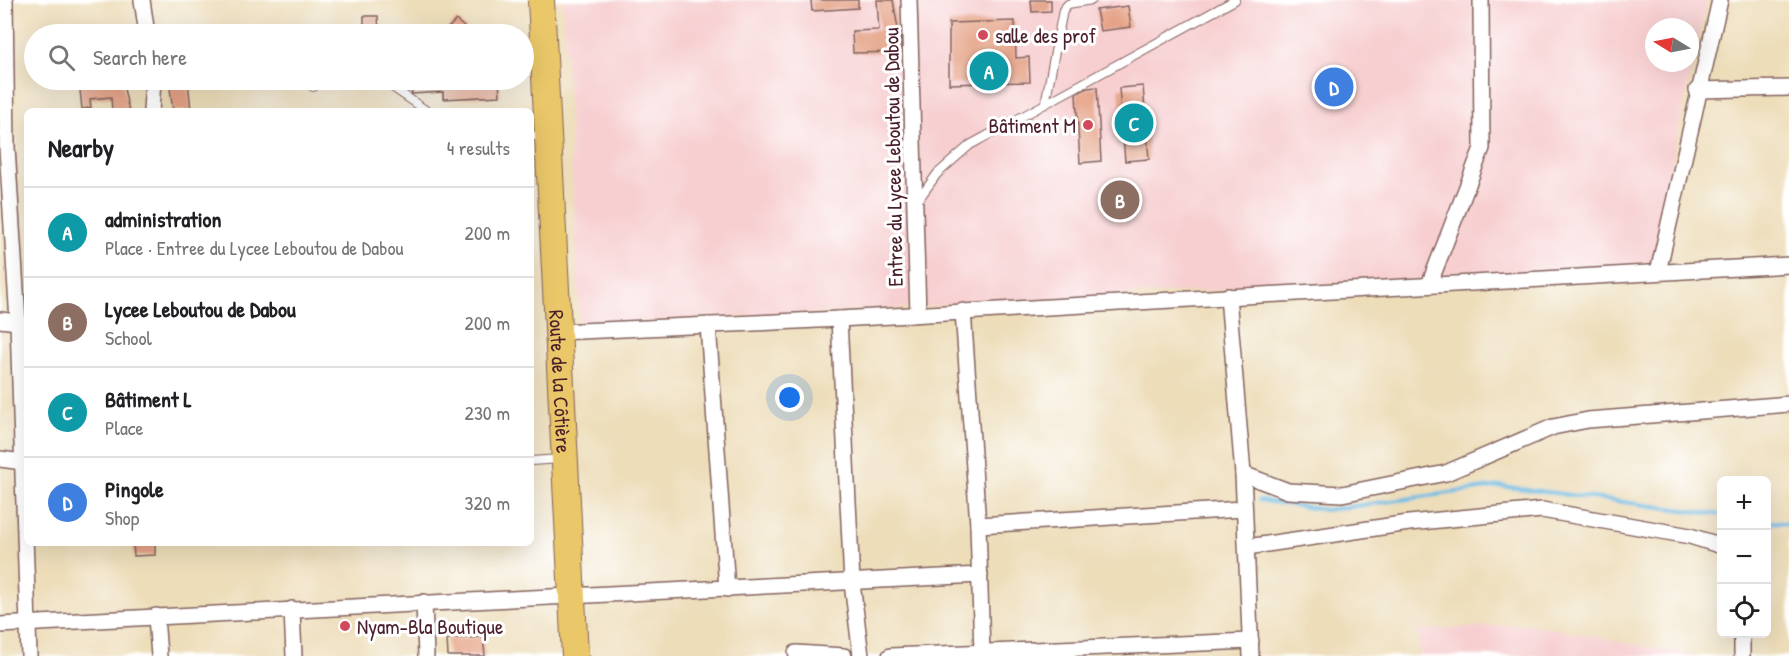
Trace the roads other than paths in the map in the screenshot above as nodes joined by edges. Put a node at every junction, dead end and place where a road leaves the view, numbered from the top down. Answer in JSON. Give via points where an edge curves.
{"nodes":[{"id":1,"x":6,"y":0,"type":"edge"},
{"id":2,"x":142,"y":0,"type":"edge"},
{"id":3,"x":540,"y":0,"type":"edge"},
{"id":4,"x":909,"y":0,"type":"edge"},
{"id":5,"x":1092,"y":0,"type":"edge"},
{"id":6,"x":1235,"y":0,"type":"edge"},
{"id":7,"x":1481,"y":0,"type":"edge"},
{"id":8,"x":1720,"y":0,"type":"edge"},
{"id":9,"x":146,"y":24,"type":"edge"},
{"id":10,"x":1789,"y":88,"type":"edge"},
{"id":11,"x":152,"y":90,"type":"edge"},
{"id":12,"x":397,"y":90,"type":"edge"},
{"id":13,"x":1697,"y":90,"type":"junction"},
{"id":14,"x":1046,"y":104,"type":"junction"},
{"id":15,"x":151,"y":108,"type":"edge"},
{"id":16,"x":423,"y":108,"type":"edge"},
{"id":17,"x":540,"y":137,"type":"edge"},
{"id":18,"x":3,"y":147,"type":"edge"},
{"id":19,"x":916,"y":204,"type":"junction"},
{"id":20,"x":1789,"y":265,"type":"edge"},
{"id":21,"x":1658,"y":272,"type":"junction"},
{"id":22,"x":1429,"y":285,"type":"junction"},
{"id":23,"x":1228,"y":296,"type":"junction"},
{"id":24,"x":963,"y":311,"type":"junction"},
{"id":25,"x":918,"y":314,"type":"junction"},
{"id":26,"x":839,"y":319,"type":"junction"},
{"id":27,"x":0,"y":320,"type":"edge"},
{"id":28,"x":18,"y":322,"type":"junction"},
{"id":29,"x":708,"y":325,"type":"junction"},
{"id":30,"x":558,"y":332,"type":"junction"},
{"id":31,"x":1789,"y":404,"type":"edge"},
{"id":32,"x":0,"y":459,"type":"edge"},
{"id":33,"x":566,"y":459,"type":"junction"},
{"id":34,"x":534,"y":461,"type":"edge"},
{"id":35,"x":23,"y":462,"type":"junction"},
{"id":36,"x":1243,"y":474,"type":"junction"},
{"id":37,"x":24,"y":494,"type":"edge"},
{"id":38,"x":1243,"y":510,"type":"junction"},
{"id":39,"x":978,"y":525,"type":"junction"},
{"id":40,"x":1717,"y":544,"type":"edge"},
{"id":41,"x":26,"y":546,"type":"edge"},
{"id":42,"x":1247,"y":547,"type":"junction"},
{"id":43,"x":980,"y":575,"type":"junction"},
{"id":44,"x":852,"y":583,"type":"junction"},
{"id":45,"x":727,"y":589,"type":"junction"},
{"id":46,"x":572,"y":594,"type":"junction"},
{"id":47,"x":424,"y":602,"type":"junction"},
{"id":48,"x":292,"y":609,"type":"junction"},
{"id":49,"x":156,"y":616,"type":"junction"},
{"id":50,"x":28,"y":623,"type":"junction"},
{"id":51,"x":0,"y":625,"type":"edge"},
{"id":52,"x":1742,"y":638,"type":"edge"},
{"id":53,"x":1251,"y":649,"type":"edge"},
{"id":54,"x":796,"y":653,"type":"dead end"},
{"id":55,"x":982,"y":653,"type":"junction"},
{"id":56,"x":29,"y":656,"type":"edge"},
{"id":57,"x":159,"y":656,"type":"edge"},
{"id":58,"x":294,"y":656,"type":"edge"},
{"id":59,"x":426,"y":656,"type":"edge"},
{"id":60,"x":575,"y":656,"type":"edge"},
{"id":61,"x":844,"y":656,"type":"edge"},
{"id":62,"x":861,"y":656,"type":"edge"},
{"id":63,"x":890,"y":656,"type":"edge"},
{"id":64,"x":1742,"y":656,"type":"edge"}],
"edges":[{"from":1,"to":18,"type":"street"},
{"from":2,"to":9,"type":"street"},
{"from":3,"to":17,"type":"main road","name":"Route de la Côtière"},
{"from":4,"to":19,"type":"street","name":"Entree du Lycee Leboutou de Dabou"},
{"from":5,"to":14,"type":"lane","via":[[1068,4],[1063,10]]},
{"from":6,"to":14,"type":"lane"},
{"from":7,"to":22,"type":"street","via":[[1482,148]]},
{"from":8,"to":13,"type":"street"},
{"from":10,"to":13,"type":"street"},
{"from":11,"to":15,"type":"street"},
{"from":12,"to":16,"type":"lane"},
{"from":13,"to":21,"type":"street"},
{"from":14,"to":19,"type":"lane","via":[[970,145],[937,174]]},
{"from":17,"to":30,"type":"main road","name":"Route de la Côtière"},
{"from":18,"to":28,"type":"street"},
{"from":19,"to":25,"type":"street","name":"Entree du Lycee Leboutou de Dabou"},
{"from":20,"to":21,"type":"street"},
{"from":21,"to":22,"type":"street"},
{"from":22,"to":23,"type":"street"},
{"from":23,"to":24,"type":"street"},
{"from":23,"to":36,"type":"street"},
{"from":24,"to":25,"type":"street"},
{"from":24,"to":39,"type":"street"},
{"from":25,"to":26,"type":"street"},
{"from":26,"to":29,"type":"street"},
{"from":26,"to":44,"type":"street"},
{"from":27,"to":28,"type":"street"},
{"from":28,"to":35,"type":"street"},
{"from":29,"to":30,"type":"street"},
{"from":29,"to":45,"type":"street"},
{"from":30,"to":33,"type":"main road","name":"Route de la Côtière"},
{"from":31,"to":36,"type":"street","via":[[1588,420],[1553,427],[1446,473],[1342,494],[1288,491]]},
{"from":32,"to":35,"type":"street"},
{"from":33,"to":34,"type":"lane"},
{"from":33,"to":46,"type":"main road","name":"Route de la Côtière"},
{"from":35,"to":37,"type":"street"},
{"from":36,"to":38,"type":"street"},
{"from":38,"to":39,"type":"street"},
{"from":38,"to":42,"type":"street"},
{"from":39,"to":43,"type":"street"},
{"from":40,"to":42,"type":"street","via":[[1690,536],[1542,510],[1408,523]]},
{"from":41,"to":50,"type":"street"},
{"from":42,"to":53,"type":"street"},
{"from":43,"to":44,"type":"street"},
{"from":43,"to":55,"type":"street"},
{"from":44,"to":45,"type":"street"},
{"from":44,"to":62,"type":"street"},
{"from":45,"to":46,"type":"street"},
{"from":46,"to":47,"type":"street"},
{"from":46,"to":60,"type":"main road","name":"Route de la Côtière"},
{"from":47,"to":48,"type":"street"},
{"from":47,"to":59,"type":"street"},
{"from":48,"to":49,"type":"street"},
{"from":48,"to":58,"type":"street"},
{"from":49,"to":50,"type":"street"},
{"from":49,"to":57,"type":"street"},
{"from":50,"to":51,"type":"street"},
{"from":50,"to":56,"type":"street"},
{"from":52,"to":64,"type":"street"},
{"from":53,"to":55,"type":"street"},
{"from":54,"to":61,"type":"street"},
{"from":55,"to":63,"type":"street"}]}
